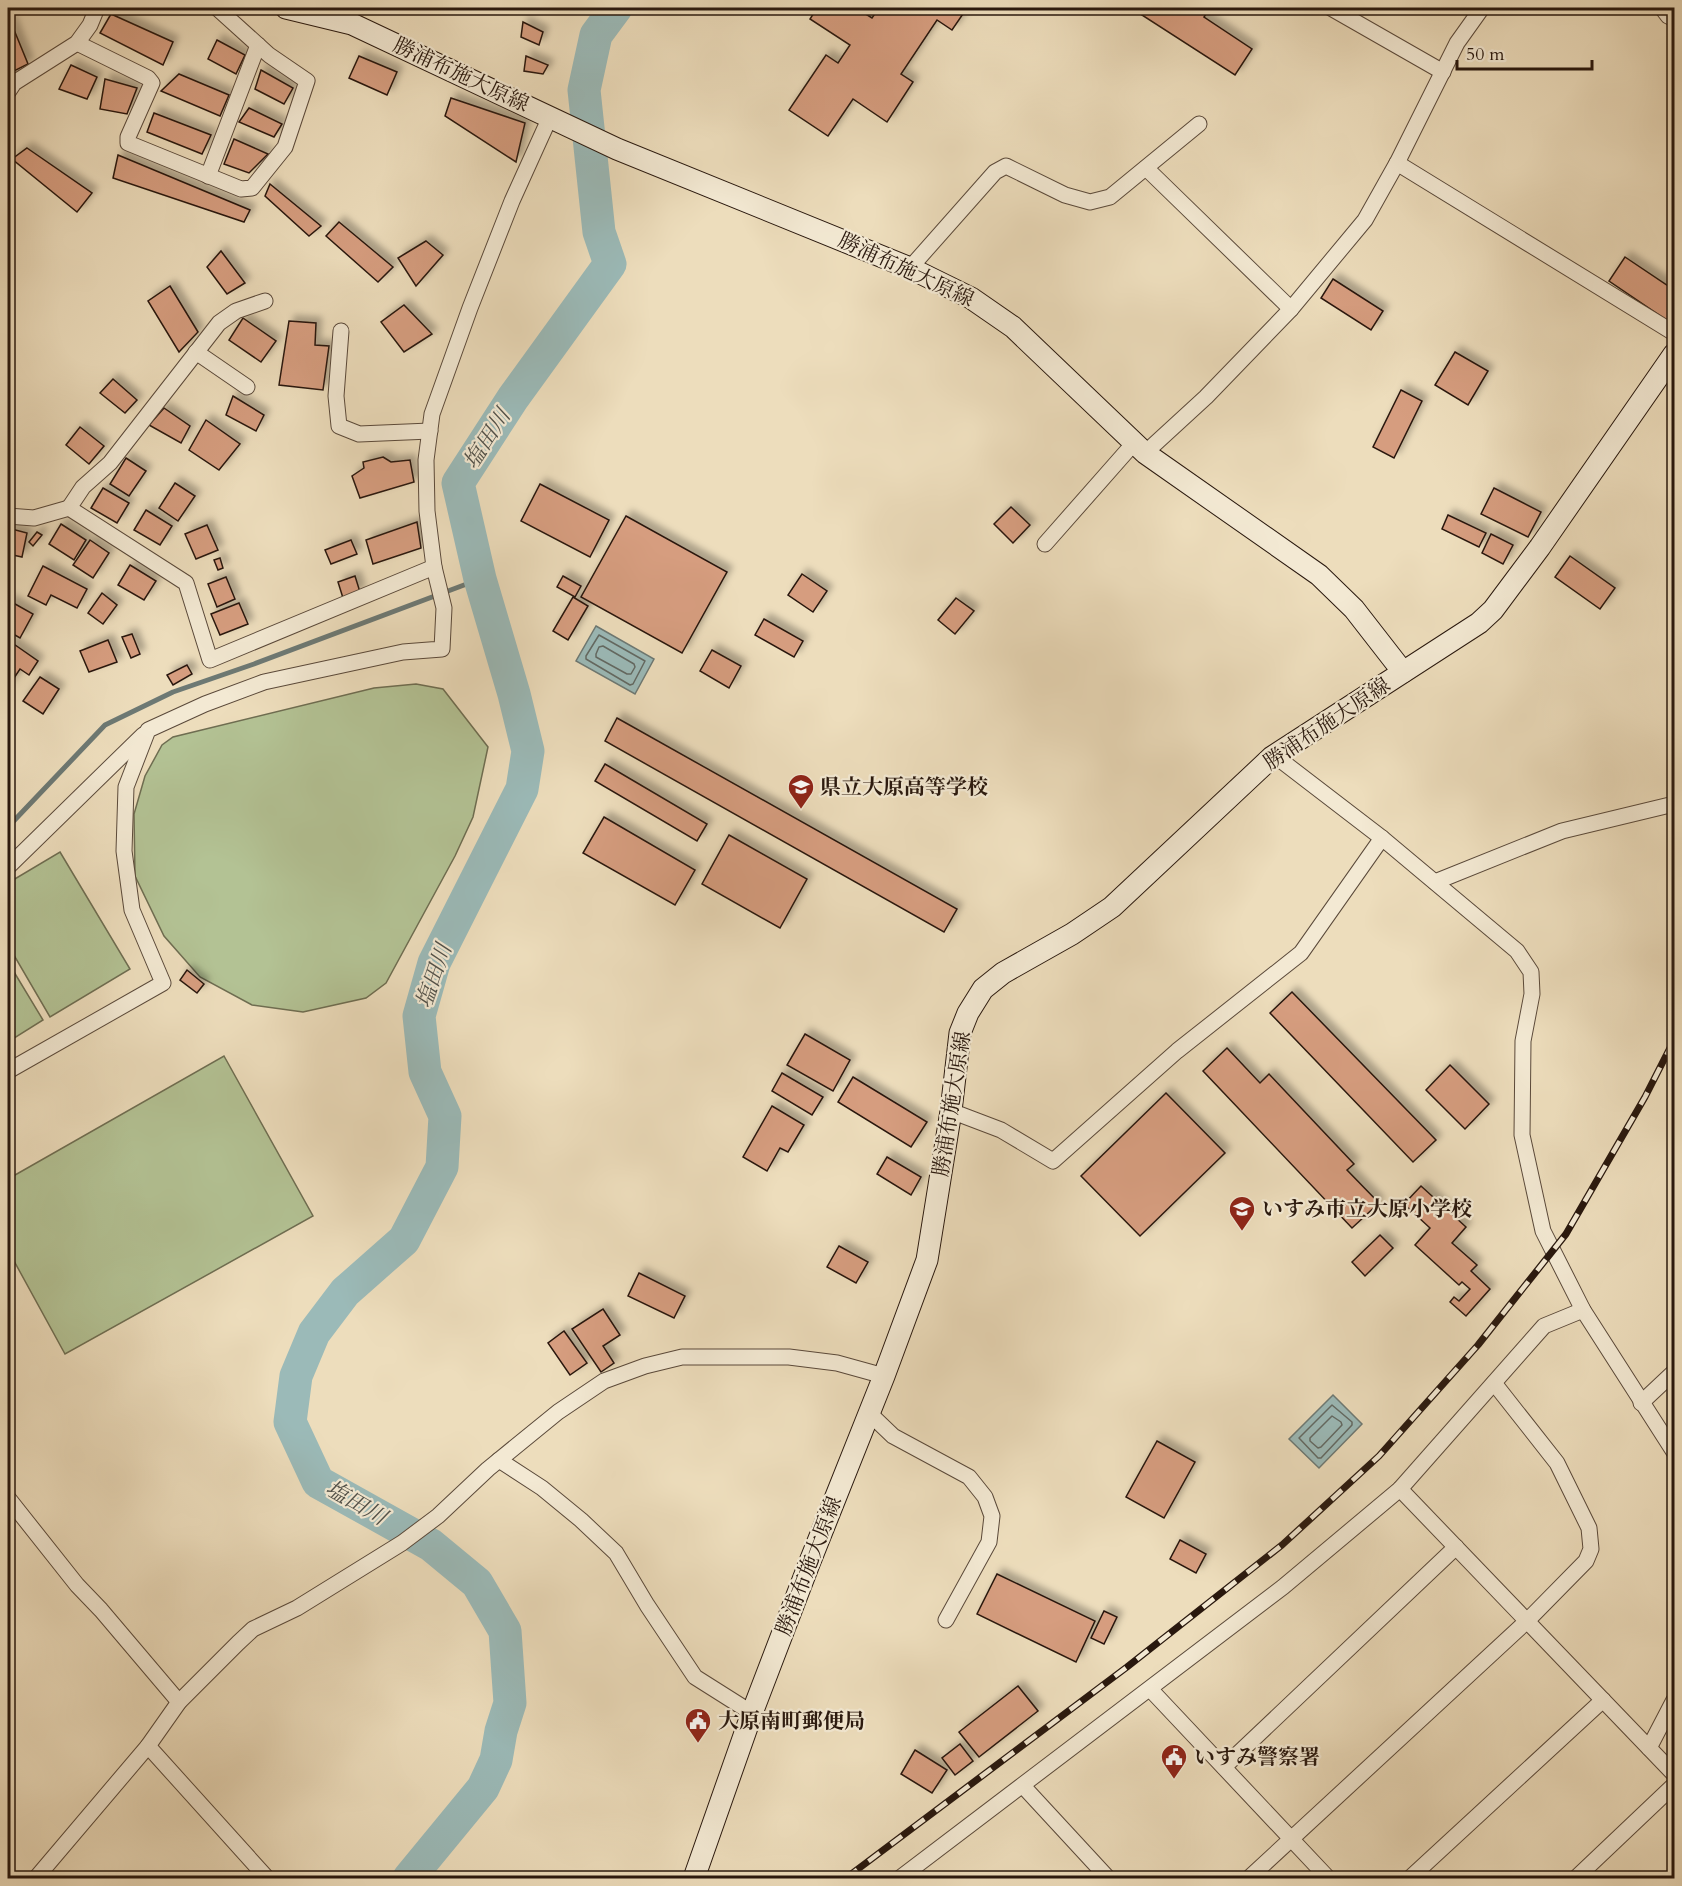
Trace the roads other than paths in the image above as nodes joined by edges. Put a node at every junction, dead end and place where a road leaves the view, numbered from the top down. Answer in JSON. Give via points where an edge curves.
{"nodes":[{"id":1,"x":97,"y":8,"type":"edge"},
{"id":2,"x":217,"y":8,"type":"edge"},
{"id":3,"x":286,"y":8,"type":"edge"},
{"id":4,"x":1331,"y":8,"type":"edge"},
{"id":5,"x":1482,"y":8,"type":"edge"},
{"id":6,"x":1662,"y":8,"type":"edge"},
{"id":7,"x":355,"y":16,"type":"edge"},
{"id":8,"x":1674,"y":20,"type":"edge"},
{"id":9,"x":77,"y":43,"type":"junction"},
{"id":10,"x":258,"y":45,"type":"junction"},
{"id":11,"x":1443,"y":72,"type":"junction"},
{"id":12,"x":8,"y":92,"type":"edge"},
{"id":13,"x":556,"y":120,"type":"junction"},
{"id":14,"x":1199,"y":124,"type":"dead end"},
{"id":15,"x":1397,"y":163,"type":"junction"},
{"id":16,"x":1146,"y":168,"type":"junction"},
{"id":17,"x":208,"y":176,"type":"junction"},
{"id":18,"x":910,"y":268,"type":"junction"},
{"id":19,"x":265,"y":301,"type":"dead end"},
{"id":20,"x":1291,"y":309,"type":"junction"},
{"id":21,"x":342,"y":331,"type":"dead end"},
{"id":22,"x":1674,"y":333,"type":"edge"},
{"id":23,"x":196,"y":352,"type":"junction"},
{"id":24,"x":1674,"y":354,"type":"edge"},
{"id":25,"x":247,"y":387,"type":"dead end"},
{"id":26,"x":430,"y":431,"type":"junction"},
{"id":27,"x":1139,"y":448,"type":"junction"},
{"id":28,"x":69,"y":508,"type":"junction"},
{"id":29,"x":8,"y":516,"type":"edge"},
{"id":30,"x":1045,"y":544,"type":"dead end"},
{"id":31,"x":434,"y":567,"type":"junction"},
{"id":32,"x":1403,"y":672,"type":"junction"},
{"id":33,"x":148,"y":730,"type":"junction"},
{"id":34,"x":1272,"y":757,"type":"junction"},
{"id":35,"x":1674,"y":804,"type":"edge"},
{"id":36,"x":1382,"y":838,"type":"junction"},
{"id":37,"x":8,"y":867,"type":"edge"},
{"id":38,"x":1435,"y":882,"type":"junction"},
{"id":39,"x":8,"y":1071,"type":"edge"},
{"id":40,"x":951,"y":1111,"type":"junction"},
{"id":41,"x":1582,"y":1310,"type":"junction"},
{"id":42,"x":1674,"y":1372,"type":"edge"},
{"id":43,"x":884,"y":1376,"type":"junction"},
{"id":44,"x":1494,"y":1383,"type":"junction"},
{"id":45,"x":1641,"y":1403,"type":"junction"},
{"id":46,"x":869,"y":1413,"type":"junction"},
{"id":47,"x":1674,"y":1452,"type":"edge"},
{"id":48,"x":499,"y":1460,"type":"junction"},
{"id":49,"x":1400,"y":1489,"type":"junction"},
{"id":50,"x":8,"y":1498,"type":"edge"},
{"id":51,"x":1456,"y":1547,"type":"junction"},
{"id":52,"x":946,"y":1620,"type":"dead end"},
{"id":53,"x":1527,"y":1621,"type":"junction"},
{"id":54,"x":1150,"y":1689,"type":"junction"},
{"id":55,"x":1603,"y":1700,"type":"junction"},
{"id":56,"x":1674,"y":1700,"type":"edge"},
{"id":57,"x":178,"y":1702,"type":"junction"},
{"id":58,"x":752,"y":1713,"type":"junction"},
{"id":59,"x":148,"y":1746,"type":"junction"},
{"id":60,"x":1649,"y":1748,"type":"junction"},
{"id":61,"x":1224,"y":1767,"type":"junction"},
{"id":62,"x":1674,"y":1774,"type":"edge"},
{"id":63,"x":1674,"y":1785,"type":"edge"},
{"id":64,"x":1023,"y":1786,"type":"junction"},
{"id":65,"x":1291,"y":1839,"type":"junction"},
{"id":66,"x":919,"y":1873,"type":"edge"},
{"id":67,"x":36,"y":1878,"type":"edge"},
{"id":68,"x":267,"y":1878,"type":"edge"},
{"id":69,"x":694,"y":1878,"type":"edge"},
{"id":70,"x":900,"y":1878,"type":"edge"},
{"id":71,"x":1108,"y":1878,"type":"edge"},
{"id":72,"x":1249,"y":1878,"type":"edge"},
{"id":73,"x":1328,"y":1878,"type":"edge"},
{"id":74,"x":1410,"y":1878,"type":"edge"},
{"id":75,"x":1576,"y":1878,"type":"edge"}],
"edges":[{"from":1,"to":9,"type":"street"},
{"from":2,"to":10,"type":"street"},
{"from":3,"to":7,"type":"main road","name":"勝浦布施大原線"},
{"from":4,"to":11,"type":"street"},
{"from":5,"to":11,"type":"street","via":[[1457,43]]},
{"from":6,"to":8,"type":"street"},
{"from":7,"to":13,"type":"main road","name":"勝浦布施大原線"},
{"from":9,"to":12,"type":"street","via":[[14,83]]},
{"from":9,"to":17,"type":"street","via":[[152,83],[128,143]]},
{"from":10,"to":17,"type":"street"},
{"from":10,"to":17,"type":"street","via":[[307,81],[295,122],[285,147],[252,188],[241,189]]},
{"from":11,"to":15,"type":"street"},
{"from":13,"to":18,"type":"main road","name":"勝浦布施大原線"},
{"from":13,"to":26,"type":"street","via":[[512,201],[432,414]]},
{"from":14,"to":16,"type":"street"},
{"from":15,"to":20,"type":"street","via":[[1365,220]]},
{"from":15,"to":22,"type":"street"},
{"from":16,"to":18,"type":"street","via":[[1110,197],[1090,202],[1065,195],[1006,166],[995,172]]},
{"from":16,"to":20,"type":"street"},
{"from":18,"to":27,"type":"main road","name":"勝浦布施大原線","via":[[971,298],[1012,327]]},
{"from":19,"to":23,"type":"street","via":[[236,311],[219,323]]},
{"from":20,"to":27,"type":"street","via":[[1206,397]]},
{"from":21,"to":26,"type":"street","via":[[336,396],[339,426],[359,434]]},
{"from":23,"to":25,"type":"street"},
{"from":23,"to":28,"type":"street","via":[[110,463],[83,487]]},
{"from":24,"to":32,"type":"main road","via":[[1493,610]]},
{"from":26,"to":31,"type":"street","via":[[427,511]]},
{"from":27,"to":30,"type":"street"},
{"from":27,"to":32,"type":"main road","name":"勝浦布施大原線","via":[[1319,575],[1354,609]]},
{"from":28,"to":29,"type":"street","via":[[34,518]]},
{"from":28,"to":31,"type":"street","via":[[186,583],[210,660]]},
{"from":31,"to":33,"type":"street","via":[[443,603],[442,648],[403,652],[264,682]]},
{"from":32,"to":34,"type":"main road","name":"勝浦布施大原線"},
{"from":33,"to":37,"type":"street"},
{"from":33,"to":39,"type":"street","via":[[126,787],[124,851],[132,910],[164,983]]},
{"from":34,"to":36,"type":"street"},
{"from":34,"to":40,"type":"main road","name":"勝浦布施大原線","via":[[1112,907],[983,989],[960,1033]]},
{"from":35,"to":38,"type":"street","via":[[1562,831]]},
{"from":36,"to":38,"type":"street"},
{"from":36,"to":40,"type":"street","via":[[1301,953],[1177,1050],[1053,1161],[1001,1130]]},
{"from":38,"to":41,"type":"street","via":[[1517,951],[1531,972],[1532,994],[1523,1041],[1522,1135],[1543,1231]]},
{"from":40,"to":43,"type":"main road","name":"勝浦布施大原線","via":[[927,1260]]},
{"from":41,"to":44,"type":"street","via":[[1544,1326]]},
{"from":41,"to":45,"type":"street"},
{"from":42,"to":45,"type":"street"},
{"from":43,"to":46,"type":"main road","name":"勝浦布施大原線"},
{"from":43,"to":48,"type":"street","via":[[837,1363],[789,1357],[682,1357],[604,1381]]},
{"from":44,"to":49,"type":"street"},
{"from":44,"to":53,"type":"street","via":[[1557,1463],[1589,1528],[1591,1549],[1586,1561]]},
{"from":45,"to":47,"type":"street"},
{"from":46,"to":52,"type":"street","via":[[893,1436],[969,1477],[985,1497],[992,1516],[989,1542]]},
{"from":46,"to":58,"type":"main road","name":"勝浦布施大原線"},
{"from":48,"to":57,"type":"street","via":[[402,1543],[297,1608],[253,1629]]},
{"from":48,"to":58,"type":"street","via":[[542,1488],[616,1553],[695,1677]]},
{"from":49,"to":51,"type":"street"},
{"from":49,"to":54,"type":"street","via":[[1283,1587]]},
{"from":50,"to":57,"type":"street"},
{"from":51,"to":53,"type":"street"},
{"from":51,"to":61,"type":"street"},
{"from":53,"to":55,"type":"street"},
{"from":53,"to":65,"type":"street"},
{"from":54,"to":61,"type":"street"},
{"from":54,"to":64,"type":"street"},
{"from":55,"to":60,"type":"street"},
{"from":55,"to":74,"type":"street"},
{"from":56,"to":60,"type":"street"},
{"from":57,"to":59,"type":"street"},
{"from":58,"to":69,"type":"main road","name":"勝浦布施大原線"},
{"from":59,"to":67,"type":"street"},
{"from":59,"to":68,"type":"street"},
{"from":60,"to":62,"type":"street"},
{"from":61,"to":65,"type":"street"},
{"from":63,"to":75,"type":"street"},
{"from":64,"to":66,"type":"street"},
{"from":64,"to":71,"type":"street"},
{"from":65,"to":72,"type":"street"},
{"from":65,"to":73,"type":"street"},
{"from":66,"to":70,"type":"street"}]}
